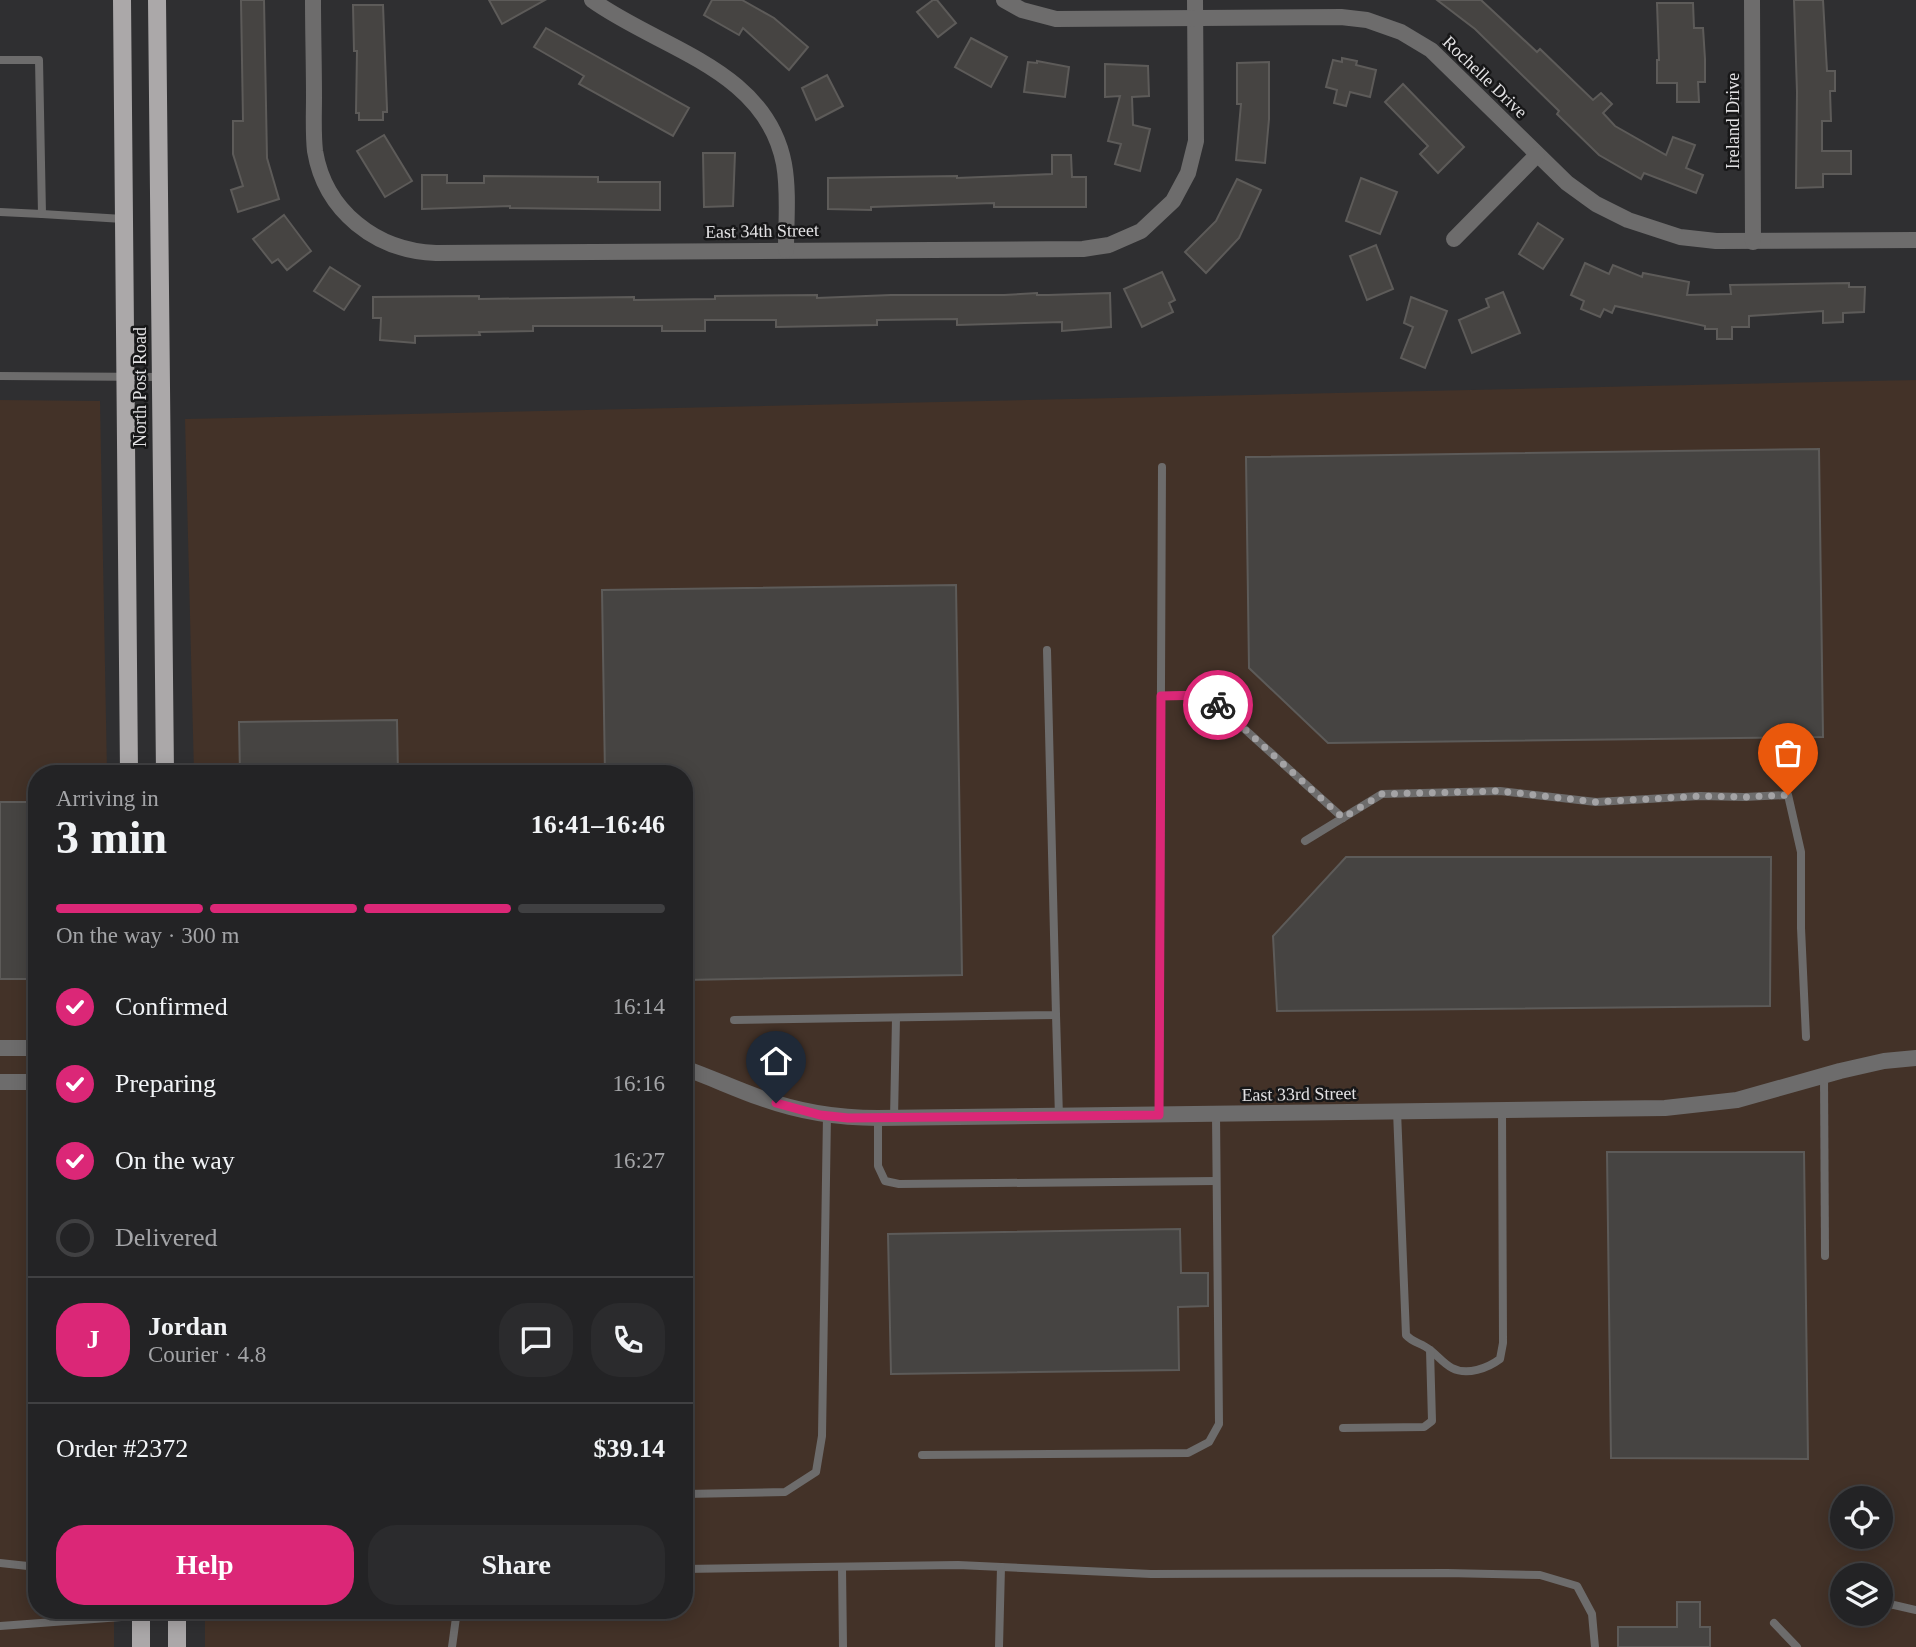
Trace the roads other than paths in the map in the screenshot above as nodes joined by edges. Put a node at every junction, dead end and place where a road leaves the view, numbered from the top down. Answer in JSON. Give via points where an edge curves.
{"nodes":[{"id":1,"x":122,"y":0,"type":"edge"},
{"id":2,"x":157,"y":0,"type":"edge"},
{"id":3,"x":313,"y":0,"type":"edge"},
{"id":4,"x":592,"y":0,"type":"edge"},
{"id":5,"x":1004,"y":0,"type":"edge"},
{"id":6,"x":1195,"y":0,"type":"edge"},
{"id":7,"x":1752,"y":0,"type":"edge"},
{"id":8,"x":1195,"y":18,"type":"junction"},
{"id":9,"x":0,"y":60,"type":"edge"},
{"id":10,"x":1537,"y":155,"type":"junction"},
{"id":11,"x":0,"y":212,"type":"edge"},
{"id":12,"x":42,"y":214,"type":"junction"},
{"id":13,"x":124,"y":219,"type":"junction"},
{"id":14,"x":1454,"y":239,"type":"dead end"},
{"id":15,"x":1916,"y":240,"type":"edge"},
{"id":16,"x":1753,"y":242,"type":"junction"},
{"id":17,"x":786,"y":250,"type":"junction"},
{"id":18,"x":0,"y":376,"type":"edge"},
{"id":19,"x":160,"y":377,"type":"junction"},
{"id":20,"x":125,"y":378,"type":"junction"},
{"id":21,"x":1162,"y":467,"type":"dead end"},
{"id":22,"x":1047,"y":650,"type":"dead end"},
{"id":23,"x":1161,"y":696,"type":"junction"},
{"id":24,"x":130,"y":765,"type":"edge"},
{"id":25,"x":165,"y":765,"type":"edge"},
{"id":26,"x":1343,"y":818,"type":"junction"},
{"id":27,"x":1305,"y":841,"type":"dead end"},
{"id":28,"x":1056,"y":1015,"type":"junction"},
{"id":29,"x":896,"y":1018,"type":"junction"},
{"id":30,"x":734,"y":1020,"type":"dead end"},
{"id":31,"x":1806,"y":1037,"type":"dead end"},
{"id":32,"x":0,"y":1048,"type":"edge"},
{"id":33,"x":28,"y":1048,"type":"edge"},
{"id":34,"x":1916,"y":1058,"type":"edge"},
{"id":35,"x":693,"y":1072,"type":"edge"},
{"id":36,"x":1825,"y":1075,"type":"junction"},
{"id":37,"x":0,"y":1082,"type":"edge"},
{"id":38,"x":28,"y":1082,"type":"edge"},
{"id":39,"x":1502,"y":1110,"type":"junction"},
{"id":40,"x":1397,"y":1111,"type":"junction"},
{"id":41,"x":1216,"y":1114,"type":"junction"},
{"id":42,"x":827,"y":1115,"type":"junction"},
{"id":43,"x":1159,"y":1115,"type":"junction"},
{"id":44,"x":1059,"y":1116,"type":"junction"},
{"id":45,"x":886,"y":1118,"type":"junction"},
{"id":46,"x":1216,"y":1181,"type":"junction"},
{"id":47,"x":1825,"y":1256,"type":"dead end"},
{"id":48,"x":1430,"y":1350,"type":"junction"},
{"id":49,"x":1343,"y":1428,"type":"dead end"},
{"id":50,"x":922,"y":1455,"type":"dead end"},
{"id":51,"x":693,"y":1494,"type":"edge"},
{"id":52,"x":0,"y":1563,"type":"edge"},
{"id":53,"x":28,"y":1566,"type":"edge"},
{"id":54,"x":842,"y":1567,"type":"junction"},
{"id":55,"x":1001,"y":1567,"type":"junction"},
{"id":56,"x":693,"y":1569,"type":"edge"},
{"id":57,"x":1893,"y":1604,"type":"edge"},
{"id":58,"x":1916,"y":1609,"type":"edge"},
{"id":59,"x":94,"y":1619,"type":"edge"},
{"id":60,"x":141,"y":1619,"type":"edge"},
{"id":61,"x":177,"y":1619,"type":"edge"},
{"id":62,"x":456,"y":1619,"type":"edge"},
{"id":63,"x":1774,"y":1623,"type":"dead end"},
{"id":64,"x":0,"y":1626,"type":"edge"},
{"id":65,"x":141,"y":1647,"type":"edge"},
{"id":66,"x":177,"y":1647,"type":"edge"},
{"id":67,"x":452,"y":1647,"type":"edge"},
{"id":68,"x":843,"y":1647,"type":"edge"},
{"id":69,"x":999,"y":1647,"type":"edge"},
{"id":70,"x":1595,"y":1647,"type":"edge"},
{"id":71,"x":1797,"y":1647,"type":"edge"}],
"edges":[{"from":1,"to":13,"type":"main road","name":"North Post Road"},
{"from":2,"to":19,"type":"main road","name":"North Post Road"},
{"from":3,"to":17,"type":"street","name":"East 34th Street","via":[[315,149],[330,192],[366,232],[391,245],[426,253]]},
{"from":4,"to":17,"type":"street","via":[[729,78],[760,109],[774,132],[784,166]]},
{"from":5,"to":8,"type":"street","name":"Rochelle Drive","via":[[1021,10],[1056,19]]},
{"from":6,"to":8,"type":"street","name":"East 34th Street"},
{"from":7,"to":16,"type":"street","name":"Ireland Drive"},
{"from":8,"to":10,"type":"street","name":"Rochelle Drive","via":[[1340,17],[1367,20],[1401,32],[1444,61]]},
{"from":8,"to":17,"type":"street","name":"East 34th Street","via":[[1195,150],[1168,206],[1126,239],[1083,249]]},
{"from":9,"to":12,"type":"lane","via":[[39,60]]},
{"from":10,"to":14,"type":"street"},
{"from":10,"to":16,"type":"street","name":"Rochelle Drive","via":[[1566,183],[1628,220],[1680,237]]},
{"from":11,"to":12,"type":"lane"},
{"from":12,"to":13,"type":"lane"},
{"from":13,"to":20,"type":"main road","name":"North Post Road"},
{"from":15,"to":16,"type":"street","name":"Rochelle Drive"},
{"from":18,"to":20,"type":"lane"},
{"from":19,"to":20,"type":"lane"},
{"from":19,"to":25,"type":"main road","name":"North Post Road"},
{"from":20,"to":24,"type":"main road","name":"North Post Road"},
{"from":21,"to":23,"type":"lane"},
{"from":22,"to":28,"type":"lane"},
{"from":23,"to":26,"type":"lane","via":[[1208,695]]},
{"from":23,"to":43,"type":"lane"},
{"from":26,"to":27,"type":"lane"},
{"from":26,"to":31,"type":"lane","via":[[1382,794],[1500,791],[1596,802],[1788,795],[1801,852]]},
{"from":28,"to":29,"type":"lane"},
{"from":28,"to":44,"type":"lane"},
{"from":29,"to":30,"type":"lane"},
{"from":29,"to":45,"type":"lane"},
{"from":32,"to":33,"type":"street"},
{"from":34,"to":36,"type":"street","name":"East 33rd Street"},
{"from":35,"to":42,"type":"street","name":"East 33rd Street","via":[[761,1098]]},
{"from":36,"to":39,"type":"street","name":"East 33rd Street","via":[[1773,1092],[1701,1106]]},
{"from":36,"to":47,"type":"lane"},
{"from":37,"to":38,"type":"street"},
{"from":39,"to":40,"type":"street","name":"East 33rd Street"},
{"from":39,"to":48,"type":"lane","via":[[1500,1359],[1487,1368],[1461,1371]]},
{"from":40,"to":41,"type":"street","name":"East 33rd Street"},
{"from":40,"to":48,"type":"lane","via":[[1406,1335]]},
{"from":41,"to":43,"type":"street","name":"East 33rd Street"},
{"from":41,"to":46,"type":"lane"},
{"from":42,"to":45,"type":"street","name":"East 33rd Street"},
{"from":42,"to":51,"type":"lane","via":[[822,1436],[816,1472],[785,1492]]},
{"from":43,"to":44,"type":"street","name":"East 33rd Street"},
{"from":44,"to":45,"type":"street","name":"East 33rd Street"},
{"from":45,"to":46,"type":"lane","via":[[877,1166],[885,1181],[899,1184]]},
{"from":46,"to":50,"type":"lane","via":[[1219,1424],[1209,1442],[1188,1453]]},
{"from":48,"to":49,"type":"lane","via":[[1432,1420],[1424,1427]]},
{"from":52,"to":53,"type":"lane"},
{"from":54,"to":55,"type":"lane"},
{"from":54,"to":56,"type":"lane"},
{"from":54,"to":68,"type":"lane"},
{"from":55,"to":69,"type":"lane"},
{"from":55,"to":70,"type":"lane","via":[[1151,1574],[1540,1575],[1577,1586],[1592,1614]]},
{"from":57,"to":58,"type":"lane"},
{"from":59,"to":64,"type":"lane"},
{"from":60,"to":65,"type":"main road"},
{"from":61,"to":66,"type":"main road"},
{"from":62,"to":67,"type":"lane"},
{"from":63,"to":71,"type":"lane"}]}
